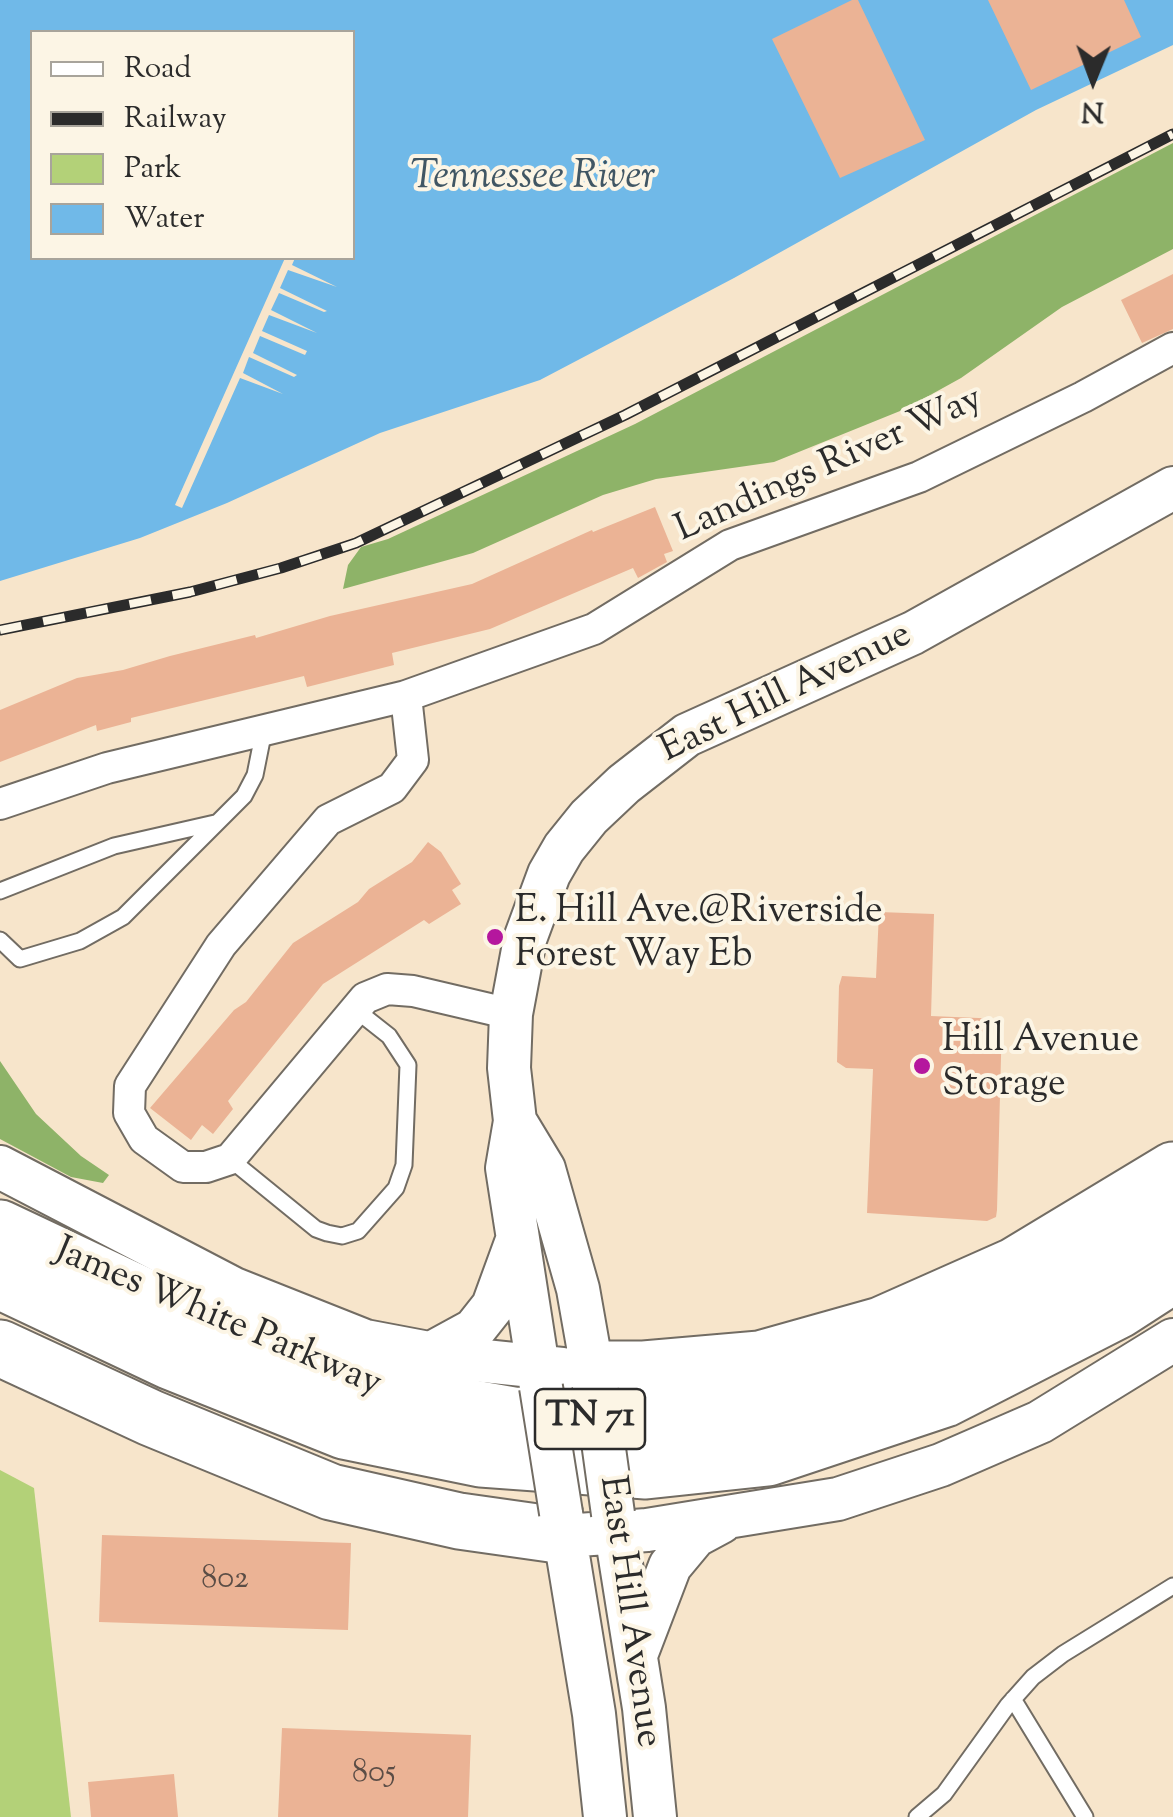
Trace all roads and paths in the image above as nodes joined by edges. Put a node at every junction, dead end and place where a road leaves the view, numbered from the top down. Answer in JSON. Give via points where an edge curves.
{"nodes":[{"id":1,"x":1173,"y":348,"type":"edge"},
{"id":2,"x":1173,"y":488,"type":"edge"},
{"id":3,"x":406,"y":696,"type":"junction"},
{"id":4,"x":264,"y":730,"type":"junction"},
{"id":5,"x":0,"y":804,"type":"edge"},
{"id":6,"x":217,"y":823,"type":"junction"},
{"id":7,"x":0,"y":891,"type":"edge"},
{"id":8,"x":0,"y":940,"type":"edge"},
{"id":9,"x":356,"y":1010,"type":"junction"},
{"id":10,"x":510,"y":1014,"type":"junction"},
{"id":11,"x":515,"y":1121,"type":"junction"},
{"id":12,"x":230,"y":1159,"type":"junction"},
{"id":13,"x":0,"y":1166,"type":"edge"},
{"id":14,"x":1173,"y":1170,"type":"edge"},
{"id":15,"x":1173,"y":1222,"type":"edge"},
{"id":16,"x":0,"y":1228,"type":"edge"},
{"id":17,"x":518,"y":1237,"type":"junction"},
{"id":18,"x":1173,"y":1275,"type":"edge"},
{"id":19,"x":0,"y":1281,"type":"edge"},
{"id":20,"x":1173,"y":1340,"type":"edge"},
{"id":21,"x":0,"y":1348,"type":"edge"},
{"id":22,"x":430,"y":1354,"type":"junction"},
{"id":23,"x":539,"y":1378,"type":"junction"},
{"id":24,"x":594,"y":1380,"type":"junction"},
{"id":25,"x":726,"y":1519,"type":"junction"},
{"id":26,"x":588,"y":1524,"type":"junction"},
{"id":27,"x":1173,"y":1586,"type":"edge"},
{"id":28,"x":635,"y":1658,"type":"junction"},
{"id":29,"x":1013,"y":1700,"type":"junction"},
{"id":30,"x":604,"y":1817,"type":"edge"},
{"id":31,"x":655,"y":1817,"type":"edge"},
{"id":32,"x":918,"y":1817,"type":"edge"},
{"id":33,"x":1085,"y":1817,"type":"edge"}],
"edges":[{"from":1,"to":3,"type":"street","name":"Landings River Way","via":[[918,476],[730,545],[594,629]]},
{"from":2,"to":10,"type":"main road","name":"East Hill Avenue","via":[[913,633],[712,722],[651,760],[589,816],[549,874],[525,939]]},
{"from":3,"to":4,"type":"street","name":"Landings River Way"},
{"from":3,"to":12,"type":"street","via":[[413,760],[392,788],[328,820],[221,945],[130,1086],[129,1112],[144,1138],[182,1167]]},
{"from":4,"to":5,"type":"street","name":"Landings River Way","via":[[107,768]]},
{"from":4,"to":6,"type":"lane","via":[[244,796]]},
{"from":6,"to":7,"type":"lane","via":[[114,846]]},
{"from":6,"to":8,"type":"lane","via":[[123,918],[80,941],[20,959]]},
{"from":9,"to":10,"type":"street","via":[[365,998],[387,990]]},
{"from":9,"to":12,"type":"street"},
{"from":9,"to":12,"type":"lane","via":[[389,1036],[408,1065],[404,1165],[396,1188],[358,1230],[342,1236],[316,1229]]},
{"from":10,"to":11,"type":"main road","name":"East Hill Avenue"},
{"from":11,"to":17,"type":"main road","name":"East Hill Avenue","via":[[507,1168]]},
{"from":11,"to":24,"type":"main road","name":"East Hill Avenue","via":[[544,1169],[578,1289]]},
{"from":13,"to":22,"type":"main road","via":[[234,1289],[365,1341]]},
{"from":14,"to":24,"type":"highway","via":[[1014,1266],[881,1325],[760,1360]]},
{"from":15,"to":16,"type":"highway","name":"James White Parkway","number":"TN 71","via":[[933,1355],[785,1402],[647,1421],[514,1415],[364,1389],[193,1319]]},
{"from":17,"to":22,"type":"main road","via":[[493,1306],[474,1330]]},
{"from":17,"to":23,"type":"main road","name":"East Hill Avenue"},
{"from":18,"to":19,"type":"highway","name":"James White Parkway","number":"TN 71","via":[[945,1400],[768,1458],[646,1472],[480,1459],[344,1431],[169,1361]]},
{"from":20,"to":25,"type":"main road","via":[[1040,1422],[941,1465],[838,1499]]},
{"from":21,"to":26,"type":"highway","via":[[332,1492],[458,1521]]},
{"from":22,"to":23,"type":"main road"},
{"from":23,"to":24,"type":"main road"},
{"from":23,"to":26,"type":"main road","name":"East Hill Avenue","bridge":true},
{"from":24,"to":26,"type":"main road","name":"East Hill Avenue","bridge":true},
{"from":25,"to":26,"type":"main road"},
{"from":25,"to":28,"type":"main road","via":[[695,1536],[670,1566]]},
{"from":26,"to":28,"type":"main road","name":"East Hill Avenue"},
{"from":26,"to":30,"type":"main road","name":"East Hill Avenue"},
{"from":27,"to":29,"type":"lane","via":[[1063,1654]]},
{"from":28,"to":31,"type":"main road","name":"East Hill Avenue"},
{"from":29,"to":32,"type":"lane","via":[[944,1794]]},
{"from":29,"to":33,"type":"lane"}]}
